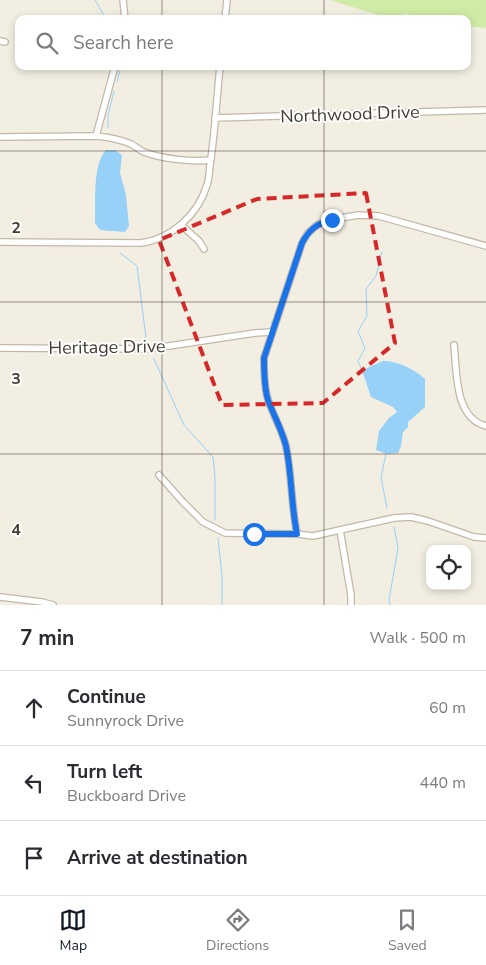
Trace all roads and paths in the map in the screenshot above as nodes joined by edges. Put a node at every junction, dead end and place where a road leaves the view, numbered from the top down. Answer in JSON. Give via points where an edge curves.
{"nodes":[{"id":1,"x":123,"y":0,"type":"edge"},
{"id":2,"x":227,"y":0,"type":"edge"},
{"id":3,"x":125,"y":15,"type":"edge"},
{"id":4,"x":225,"y":15,"type":"edge"},
{"id":5,"x":114,"y":70,"type":"edge"},
{"id":6,"x":220,"y":70,"type":"edge"},
{"id":7,"x":486,"y":110,"type":"edge"},
{"id":8,"x":215,"y":118,"type":"junction"},
{"id":9,"x":96,"y":136,"type":"junction"},
{"id":10,"x":0,"y":137,"type":"edge"},
{"id":11,"x":210,"y":160,"type":"junction"},
{"id":12,"x":181,"y":225,"type":"junction"},
{"id":13,"x":0,"y":242,"type":"edge"},
{"id":14,"x":486,"y":246,"type":"edge"},
{"id":15,"x":204,"y":249,"type":"dead end"},
{"id":16,"x":272,"y":332,"type":"junction"},
{"id":17,"x":454,"y":345,"type":"dead end"},
{"id":18,"x":0,"y":348,"type":"edge"},
{"id":19,"x":486,"y":426,"type":"edge"},
{"id":20,"x":159,"y":475,"type":"dead end"},
{"id":21,"x":340,"y":530,"type":"junction"},
{"id":22,"x":297,"y":534,"type":"junction"},
{"id":23,"x":486,"y":538,"type":"edge"},
{"id":24,"x":0,"y":597,"type":"edge"},
{"id":25,"x":53,"y":605,"type":"edge"},
{"id":26,"x":351,"y":605,"type":"edge"}],
"edges":[{"from":1,"to":3,"type":"street"},
{"from":2,"to":4,"type":"street"},
{"from":5,"to":9,"type":"street"},
{"from":6,"to":8,"type":"street"},
{"from":7,"to":8,"type":"street","name":"Northwood Drive"},
{"from":8,"to":11,"type":"street"},
{"from":9,"to":10,"type":"street"},
{"from":9,"to":11,"type":"street","via":[[120,140],[156,156]]},
{"from":11,"to":12,"type":"street","via":[[208,184],[202,198]]},
{"from":12,"to":13,"type":"street","via":[[157,239],[141,243]]},
{"from":12,"to":15,"type":"street","via":[[200,241]]},
{"from":14,"to":16,"type":"street","via":[[379,216],[359,215],[322,222],[311,229],[302,243]]},
{"from":16,"to":18,"type":"street","name":"Heritage Drive","via":[[149,349]]},
{"from":16,"to":22,"type":"street","via":[[264,358],[264,376],[268,398],[286,448]]},
{"from":17,"to":19,"type":"street","via":[[460,396],[469,416]]},
{"from":20,"to":22,"type":"street","via":[[203,522],[213,528],[226,533]]},
{"from":21,"to":22,"type":"street","via":[[313,536]]},
{"from":21,"to":23,"type":"street","via":[[394,518],[411,518]]},
{"from":21,"to":26,"type":"street"},
{"from":24,"to":25,"type":"street"}]}
